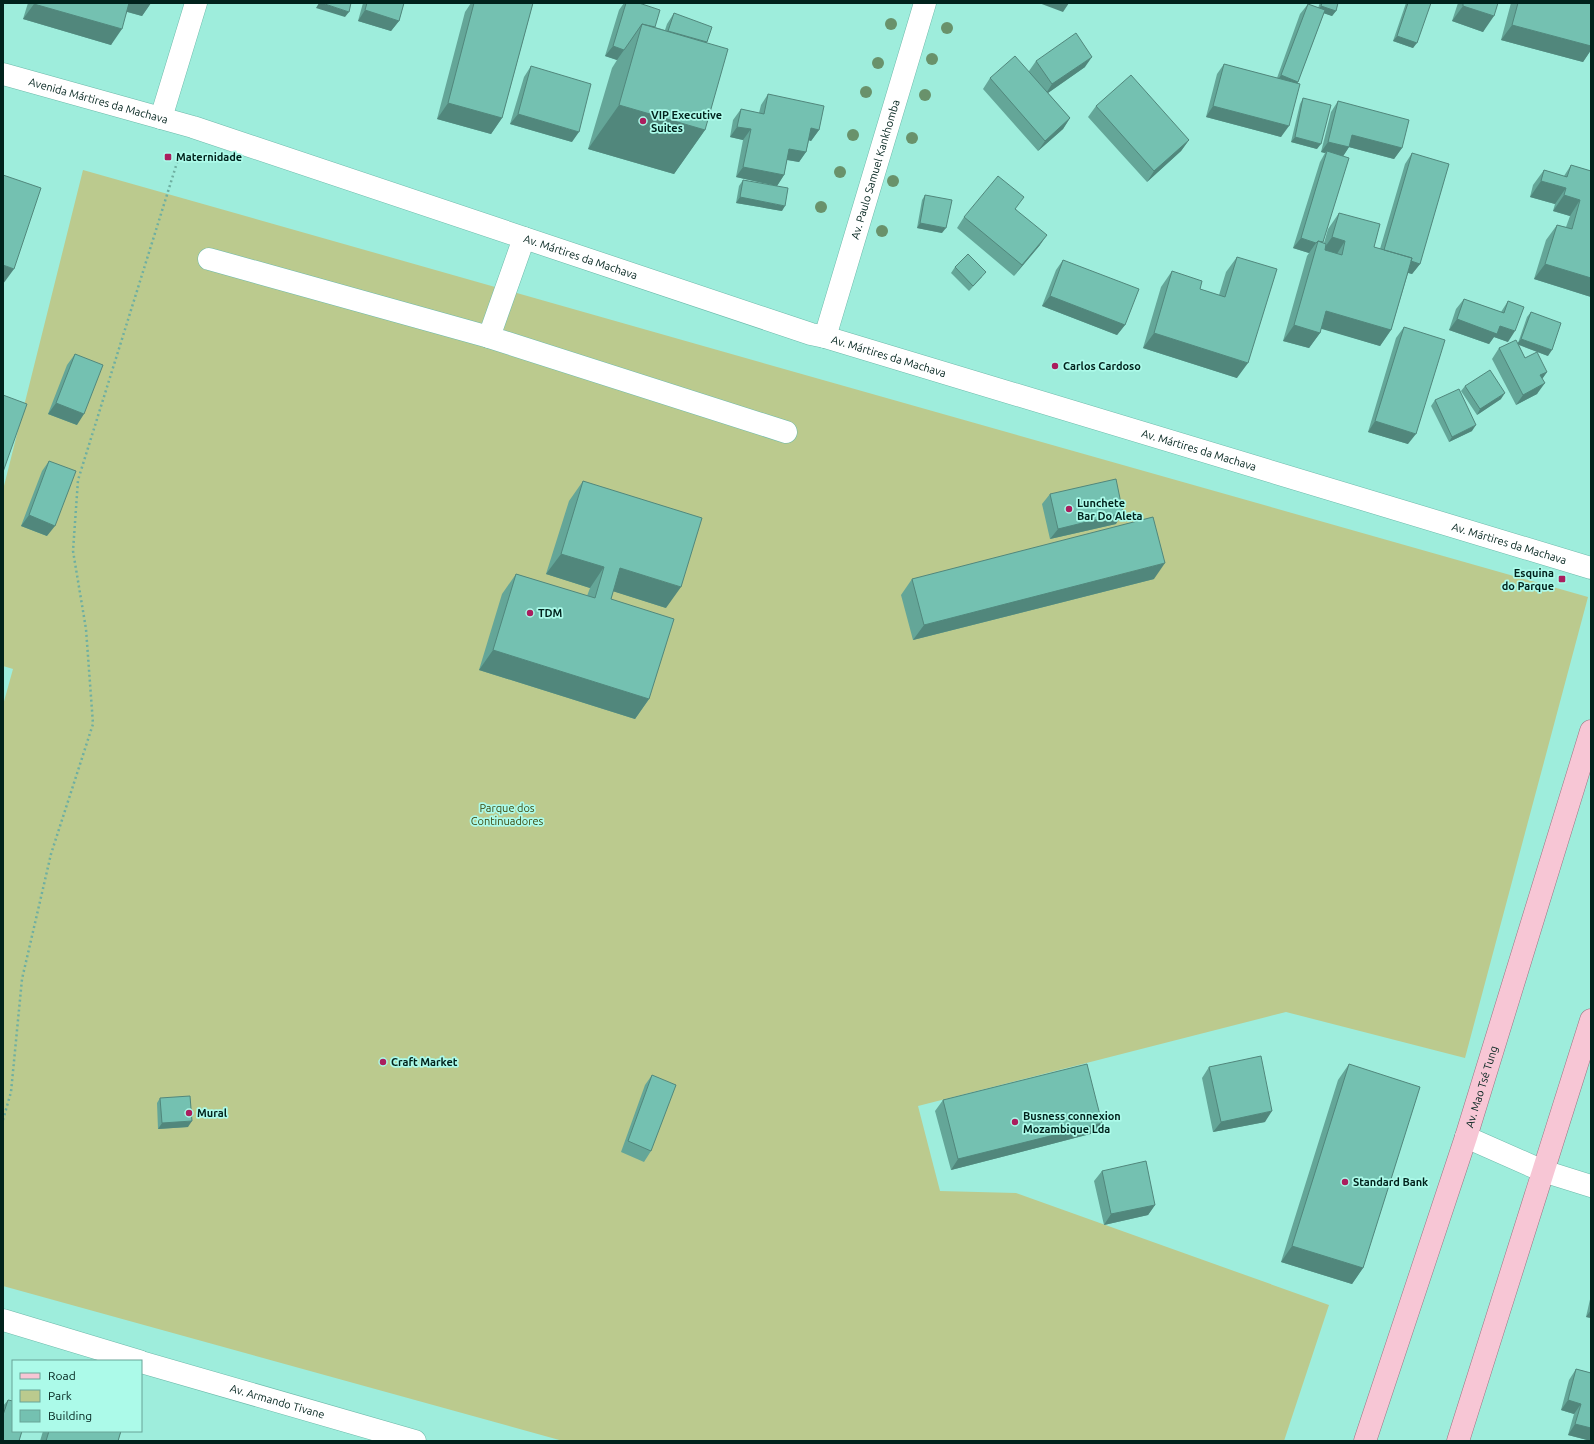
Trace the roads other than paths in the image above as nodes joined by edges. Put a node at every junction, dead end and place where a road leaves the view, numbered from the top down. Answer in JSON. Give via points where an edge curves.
{"nodes":[{"id":1,"x":196,"y":3,"type":"edge"},
{"id":2,"x":925,"y":3,"type":"edge"},
{"id":3,"x":3,"y":74,"type":"edge"},
{"id":4,"x":161,"y":118,"type":"junction"},
{"id":5,"x":191,"y":127,"type":"joint"},
{"id":6,"x":524,"y":238,"type":"junction"},
{"id":7,"x":209,"y":259,"type":"dead end"},
{"id":8,"x":489,"y":337,"type":"junction"},
{"id":9,"x":825,"y":337,"type":"junction"},
{"id":10,"x":786,"y":432,"type":"dead end"},
{"id":11,"x":1591,"y":568,"type":"edge"},
{"id":12,"x":1591,"y":730,"type":"edge"},
{"id":13,"x":1591,"y":1020,"type":"edge"},
{"id":14,"x":1466,"y":1137,"type":"junction"},
{"id":15,"x":1543,"y":1171,"type":"junction"},
{"id":16,"x":1591,"y":1186,"type":"edge"},
{"id":17,"x":3,"y":1320,"type":"edge"},
{"id":18,"x":137,"y":1360,"type":"edge"},
{"id":19,"x":142,"y":1362,"type":"edge"},
{"id":20,"x":415,"y":1441,"type":"edge"},
{"id":21,"x":1365,"y":1441,"type":"edge"},
{"id":22,"x":1458,"y":1441,"type":"edge"}],
"edges":[{"from":1,"to":4,"type":"street"},
{"from":2,"to":9,"type":"street","name":"Av. Paulo Samuel Kankhomba"},
{"from":3,"to":4,"type":"street","name":"Avenida Mártires da Machava"},
{"from":4,"to":5,"type":"street","name":"Avenida Mártires da Machava"},
{"from":5,"to":6,"type":"street","name":"Av. Mártires da Machava"},
{"from":6,"to":8,"type":"street"},
{"from":6,"to":9,"type":"street","name":"Av. Mártires da Machava"},
{"from":7,"to":8,"type":"street"},
{"from":8,"to":10,"type":"street"},
{"from":9,"to":11,"type":"street","name":"Av. Mártires da Machava"},
{"from":12,"to":14,"type":"main road","name":"Av. Mao Tsé Tung"},
{"from":13,"to":15,"type":"main road"},
{"from":14,"to":15,"type":"street"},
{"from":14,"to":21,"type":"main road","name":"Av. Mao Tsé Tung"},
{"from":15,"to":16,"type":"street"},
{"from":15,"to":22,"type":"main road"},
{"from":17,"to":18,"type":"street","name":"Av. Armando Tivane"},
{"from":19,"to":20,"type":"street","name":"Av. Armando Tivane"}]}
